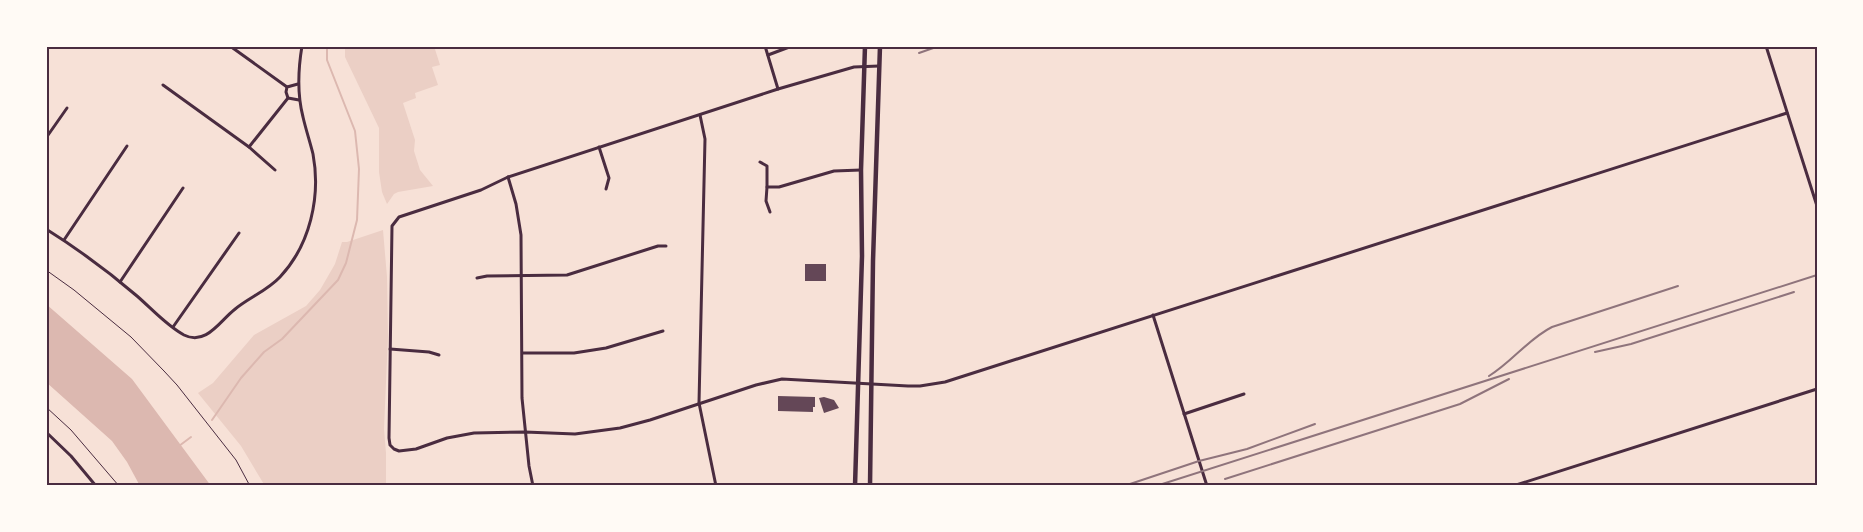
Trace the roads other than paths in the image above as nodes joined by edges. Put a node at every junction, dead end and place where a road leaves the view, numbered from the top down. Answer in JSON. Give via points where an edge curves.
{"nodes":[{"id":1,"x":230,"y":46,"type":"edge"},
{"id":2,"x":302,"y":46,"type":"edge"},
{"id":3,"x":765,"y":46,"type":"edge"},
{"id":4,"x":792,"y":46,"type":"edge"},
{"id":5,"x":865,"y":46,"type":"edge"},
{"id":6,"x":880,"y":46,"type":"edge"},
{"id":7,"x":1766,"y":46,"type":"edge"},
{"id":8,"x":768,"y":55,"type":"junction"},
{"id":9,"x":864,"y":66,"type":"junction"},
{"id":10,"x":879,"y":66,"type":"junction"},
{"id":11,"x":298,"y":84,"type":"junction"},
{"id":12,"x":163,"y":85,"type":"dead end"},
{"id":13,"x":287,"y":88,"type":"junction"},
{"id":14,"x":778,"y":89,"type":"junction"},
{"id":15,"x":288,"y":98,"type":"junction"},
{"id":16,"x":299,"y":100,"type":"junction"},
{"id":17,"x":67,"y":108,"type":"dead end"},
{"id":18,"x":1787,"y":113,"type":"junction"},
{"id":19,"x":700,"y":115,"type":"junction"},
{"id":20,"x":46,"y":138,"type":"edge"},
{"id":21,"x":127,"y":146,"type":"dead end"},
{"id":22,"x":249,"y":146,"type":"junction"},
{"id":23,"x":599,"y":147,"type":"junction"},
{"id":24,"x":760,"y":162,"type":"dead end"},
{"id":25,"x":275,"y":170,"type":"dead end"},
{"id":26,"x":861,"y":170,"type":"junction"},
{"id":27,"x":508,"y":177,"type":"junction"},
{"id":28,"x":767,"y":187,"type":"junction"},
{"id":29,"x":183,"y":188,"type":"dead end"},
{"id":30,"x":606,"y":189,"type":"dead end"},
{"id":31,"x":1817,"y":206,"type":"edge"},
{"id":32,"x":770,"y":212,"type":"dead end"},
{"id":33,"x":46,"y":229,"type":"edge"},
{"id":34,"x":239,"y":232,"type":"dead end"},
{"id":35,"x":64,"y":240,"type":"junction"},
{"id":36,"x":666,"y":246,"type":"dead end"},
{"id":37,"x":521,"y":276,"type":"junction"},
{"id":38,"x":477,"y":278,"type":"dead end"},
{"id":39,"x":120,"y":282,"type":"junction"},
{"id":40,"x":1153,"y":316,"type":"junction"},
{"id":41,"x":173,"y":327,"type":"junction"},
{"id":42,"x":663,"y":331,"type":"dead end"},
{"id":43,"x":390,"y":349,"type":"junction"},
{"id":44,"x":522,"y":353,"type":"junction"},
{"id":45,"x":440,"y":355,"type":"dead end"},
{"id":46,"x":858,"y":383,"type":"junction"},
{"id":47,"x":871,"y":384,"type":"junction"},
{"id":48,"x":1817,"y":389,"type":"edge"},
{"id":49,"x":1244,"y":394,"type":"dead end"},
{"id":50,"x":699,"y":403,"type":"junction"},
{"id":51,"x":1184,"y":414,"type":"junction"},
{"id":52,"x":46,"y":432,"type":"edge"},
{"id":53,"x":526,"y":432,"type":"junction"},
{"id":54,"x":96,"y":486,"type":"edge"},
{"id":55,"x":533,"y":486,"type":"edge"},
{"id":56,"x":716,"y":486,"type":"edge"},
{"id":57,"x":855,"y":486,"type":"edge"},
{"id":58,"x":870,"y":486,"type":"edge"},
{"id":59,"x":1207,"y":486,"type":"edge"},
{"id":60,"x":1513,"y":486,"type":"edge"}],
"edges":[{"from":1,"to":13,"type":"street"},
{"from":2,"to":11,"type":"street"},
{"from":3,"to":8,"type":"street"},
{"from":4,"to":8,"type":"street"},
{"from":5,"to":9,"type":"main road"},
{"from":6,"to":10,"type":"main road"},
{"from":7,"to":18,"type":"street"},
{"from":8,"to":14,"type":"street"},
{"from":9,"to":10,"type":"street"},
{"from":9,"to":14,"type":"street"},
{"from":9,"to":26,"type":"main road"},
{"from":10,"to":47,"type":"main road"},
{"from":11,"to":13,"type":"street"},
{"from":11,"to":16,"type":"street"},
{"from":12,"to":22,"type":"street"},
{"from":13,"to":15,"type":"street"},
{"from":14,"to":19,"type":"street"},
{"from":15,"to":16,"type":"street"},
{"from":15,"to":22,"type":"street"},
{"from":16,"to":41,"type":"street","via":[[316,176],[310,227],[296,257],[279,279],[247,299],[210,333],[191,337]]},
{"from":17,"to":20,"type":"street"},
{"from":18,"to":31,"type":"street"},
{"from":18,"to":40,"type":"street"},
{"from":19,"to":23,"type":"street"},
{"from":19,"to":50,"type":"street","via":[[705,139]]},
{"from":21,"to":35,"type":"street"},
{"from":22,"to":25,"type":"street"},
{"from":23,"to":27,"type":"street"},
{"from":23,"to":30,"type":"street","via":[[609,178]]},
{"from":24,"to":28,"type":"street","via":[[767,166]]},
{"from":26,"to":28,"type":"street","via":[[834,171],[779,187]]},
{"from":26,"to":46,"type":"main road"},
{"from":27,"to":37,"type":"street","via":[[521,235]]},
{"from":27,"to":43,"type":"street","via":[[481,190],[395,220],[392,226]]},
{"from":28,"to":32,"type":"street","via":[[766,201]]},
{"from":29,"to":39,"type":"street"},
{"from":33,"to":35,"type":"street"},
{"from":34,"to":41,"type":"street"},
{"from":35,"to":39,"type":"street"},
{"from":36,"to":37,"type":"street","via":[[567,276]]},
{"from":37,"to":38,"type":"street"},
{"from":37,"to":44,"type":"street"},
{"from":39,"to":41,"type":"street"},
{"from":40,"to":47,"type":"street","via":[[945,382],[920,386]]},
{"from":40,"to":51,"type":"street"},
{"from":42,"to":44,"type":"street","via":[[606,348]]},
{"from":43,"to":45,"type":"street"},
{"from":43,"to":53,"type":"street","via":[[389,438],[394,449],[408,450],[462,435]]},
{"from":44,"to":53,"type":"street"},
{"from":46,"to":47,"type":"street"},
{"from":46,"to":50,"type":"street","via":[[782,379]]},
{"from":46,"to":57,"type":"main road"},
{"from":47,"to":58,"type":"main road"},
{"from":48,"to":60,"type":"street"},
{"from":49,"to":51,"type":"street"},
{"from":50,"to":53,"type":"street","via":[[620,428],[574,434]]},
{"from":50,"to":56,"type":"street"},
{"from":51,"to":59,"type":"street"},
{"from":52,"to":54,"type":"street"},
{"from":53,"to":55,"type":"street"}]}
